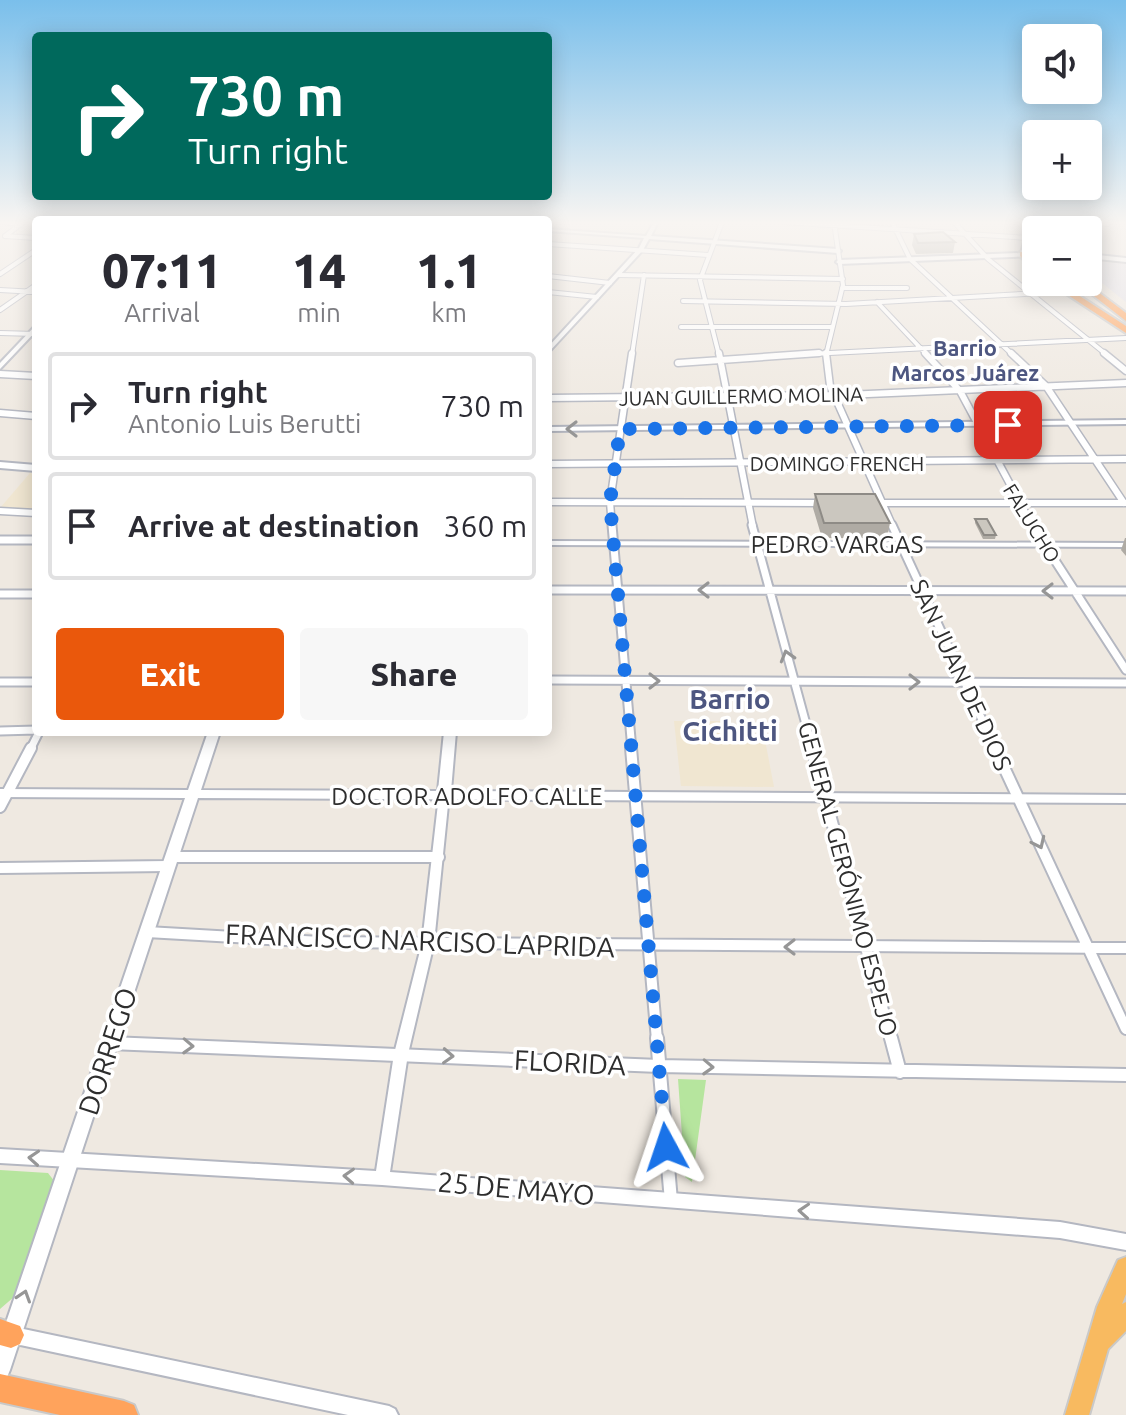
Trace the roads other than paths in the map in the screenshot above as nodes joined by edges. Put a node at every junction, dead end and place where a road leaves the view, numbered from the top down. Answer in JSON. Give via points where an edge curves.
{"nodes":[{"id":1,"x":32,"y":288,"type":"edge"},
{"id":2,"x":605,"y":288,"type":"edge"},
{"id":3,"x":642,"y":288,"type":"edge"},
{"id":4,"x":702,"y":288,"type":"edge"},
{"id":5,"x":842,"y":288,"type":"edge"},
{"id":6,"x":941,"y":288,"type":"edge"},
{"id":7,"x":0,"y":290,"type":"edge"},
{"id":8,"x":27,"y":292,"type":"junction"},
{"id":9,"x":32,"y":292,"type":"edge"},
{"id":10,"x":552,"y":292,"type":"edge"},
{"id":11,"x":1022,"y":294,"type":"edge"},
{"id":12,"x":1034,"y":296,"type":"edge"},
{"id":13,"x":1073,"y":296,"type":"edge"},
{"id":14,"x":1075,"y":296,"type":"edge"},
{"id":15,"x":1092,"y":296,"type":"edge"},
{"id":16,"x":1098,"y":296,"type":"edge"},
{"id":17,"x":597,"y":297,"type":"junction"},
{"id":18,"x":952,"y":298,"type":"junction"},
{"id":19,"x":683,"y":301,"type":"dead end"},
{"id":20,"x":705,"y":302,"type":"junction"},
{"id":21,"x":877,"y":302,"type":"junction"},
{"id":22,"x":837,"y":304,"type":"junction"},
{"id":23,"x":0,"y":310,"type":"edge"},
{"id":24,"x":1126,"y":318,"type":"edge"},
{"id":25,"x":681,"y":327,"type":"dead end"},
{"id":26,"x":712,"y":327,"type":"junction"},
{"id":27,"x":831,"y":327,"type":"junction"},
{"id":28,"x":1126,"y":328,"type":"edge"},
{"id":29,"x":0,"y":333,"type":"edge"},
{"id":30,"x":32,"y":334,"type":"edge"},
{"id":31,"x":32,"y":335,"type":"edge"},
{"id":32,"x":1126,"y":338,"type":"edge"},
{"id":33,"x":1087,"y":339,"type":"junction"},
{"id":34,"x":552,"y":342,"type":"edge"},
{"id":35,"x":1000,"y":343,"type":"junction"},
{"id":36,"x":919,"y":347,"type":"junction"},
{"id":37,"x":825,"y":353,"type":"junction"},
{"id":38,"x":720,"y":360,"type":"junction"},
{"id":39,"x":678,"y":363,"type":"dead end"},
{"id":40,"x":0,"y":367,"type":"edge"},
{"id":41,"x":1126,"y":371,"type":"edge"},
{"id":42,"x":0,"y":374,"type":"edge"},
{"id":43,"x":32,"y":376,"type":"edge"},
{"id":44,"x":1126,"y":383,"type":"edge"},
{"id":45,"x":1046,"y":386,"type":"junction"},
{"id":46,"x":960,"y":391,"type":"junction"},
{"id":47,"x":834,"y":395,"type":"junction"},
{"id":48,"x":730,"y":396,"type":"junction"},
{"id":49,"x":552,"y":398,"type":"edge"},
{"id":50,"x":625,"y":398,"type":"junction"},
{"id":51,"x":0,"y":413,"type":"edge"},
{"id":52,"x":32,"y":416,"type":"edge"},
{"id":53,"x":1126,"y":422,"type":"edge"},
{"id":54,"x":1070,"y":423,"type":"junction"},
{"id":55,"x":977,"y":426,"type":"junction"},
{"id":56,"x":735,"y":428,"type":"junction"},
{"id":57,"x":850,"y":428,"type":"junction"},
{"id":58,"x":552,"y":429,"type":"edge"},
{"id":59,"x":620,"y":429,"type":"junction"},
{"id":60,"x":1094,"y":459,"type":"junction"},
{"id":61,"x":1126,"y":459,"type":"edge"},
{"id":62,"x":995,"y":462,"type":"junction"},
{"id":63,"x":739,"y":463,"type":"junction"},
{"id":64,"x":552,"y":464,"type":"edge"},
{"id":65,"x":615,"y":464,"type":"junction"},
{"id":66,"x":865,"y":464,"type":"junction"},
{"id":67,"x":0,"y":465,"type":"edge"},
{"id":68,"x":32,"y":468,"type":"edge"},
{"id":69,"x":552,"y":502,"type":"edge"},
{"id":70,"x":610,"y":502,"type":"junction"},
{"id":71,"x":746,"y":502,"type":"junction"},
{"id":72,"x":824,"y":503,"type":"edge"},
{"id":73,"x":867,"y":503,"type":"edge"},
{"id":74,"x":882,"y":503,"type":"junction"},
{"id":75,"x":1018,"y":503,"type":"junction"},
{"id":76,"x":1125,"y":503,"type":"edge"},
{"id":77,"x":0,"y":511,"type":"edge"},
{"id":78,"x":32,"y":513,"type":"edge"},
{"id":79,"x":0,"y":540,"type":"edge"},
{"id":80,"x":32,"y":540,"type":"edge"},
{"id":81,"x":552,"y":543,"type":"edge"},
{"id":82,"x":613,"y":543,"type":"junction"},
{"id":83,"x":757,"y":544,"type":"junction"},
{"id":84,"x":901,"y":545,"type":"junction"},
{"id":85,"x":1044,"y":545,"type":"junction"},
{"id":86,"x":1126,"y":545,"type":"edge"},
{"id":87,"x":552,"y":590,"type":"edge"},
{"id":88,"x":617,"y":590,"type":"junction"},
{"id":89,"x":769,"y":590,"type":"junction"},
{"id":90,"x":923,"y":591,"type":"junction"},
{"id":91,"x":1074,"y":591,"type":"junction"},
{"id":92,"x":1126,"y":591,"type":"edge"},
{"id":93,"x":0,"y":594,"type":"edge"},
{"id":94,"x":32,"y":594,"type":"edge"},
{"id":95,"x":1126,"y":670,"type":"edge"},
{"id":96,"x":552,"y":680,"type":"edge"},
{"id":97,"x":624,"y":680,"type":"junction"},
{"id":98,"x":794,"y":681,"type":"junction"},
{"id":99,"x":0,"y":682,"type":"edge"},
{"id":100,"x":32,"y":682,"type":"edge"},
{"id":101,"x":965,"y":682,"type":"junction"},
{"id":102,"x":1126,"y":683,"type":"edge"},
{"id":103,"x":0,"y":731,"type":"edge"},
{"id":104,"x":32,"y":731,"type":"edge"},
{"id":105,"x":34,"y":736,"type":"edge"},
{"id":106,"x":213,"y":736,"type":"edge"},
{"id":107,"x":450,"y":736,"type":"edge"},
{"id":108,"x":4,"y":793,"type":"edge"},
{"id":109,"x":193,"y":794,"type":"junction"},
{"id":110,"x":444,"y":795,"type":"junction"},
{"id":111,"x":636,"y":797,"type":"junction"},
{"id":112,"x":827,"y":798,"type":"junction"},
{"id":113,"x":1018,"y":798,"type":"junction"},
{"id":114,"x":1126,"y":799,"type":"edge"},
{"id":115,"x":0,"y":807,"type":"edge"},
{"id":116,"x":439,"y":857,"type":"junction"},
{"id":117,"x":170,"y":861,"type":"junction"},
{"id":118,"x":0,"y":868,"type":"edge"},
{"id":119,"x":147,"y":932,"type":"junction"},
{"id":120,"x":428,"y":943,"type":"junction"},
{"id":121,"x":649,"y":946,"type":"junction"},
{"id":122,"x":868,"y":947,"type":"junction"},
{"id":123,"x":1088,"y":948,"type":"junction"},
{"id":124,"x":1126,"y":948,"type":"edge"},
{"id":125,"x":1126,"y":1029,"type":"edge"},
{"id":126,"x":110,"y":1043,"type":"junction"},
{"id":127,"x":401,"y":1054,"type":"junction"},
{"id":128,"x":659,"y":1066,"type":"junction"},
{"id":129,"x":900,"y":1072,"type":"junction"},
{"id":130,"x":1126,"y":1075,"type":"edge"},
{"id":131,"x":0,"y":1156,"type":"edge"},
{"id":132,"x":70,"y":1161,"type":"junction"},
{"id":133,"x":382,"y":1178,"type":"junction"},
{"id":134,"x":671,"y":1201,"type":"junction"},
{"id":135,"x":1126,"y":1242,"type":"edge"},
{"id":136,"x":1126,"y":1268,"type":"edge"},
{"id":137,"x":1122,"y":1296,"type":"edge"},
{"id":138,"x":4,"y":1332,"type":"edge"},
{"id":139,"x":0,"y":1370,"type":"edge"},
{"id":140,"x":0,"y":1388,"type":"edge"},
{"id":141,"x":124,"y":1415,"type":"edge"},
{"id":142,"x":389,"y":1415,"type":"edge"},
{"id":143,"x":1077,"y":1415,"type":"edge"}],
"edges":[{"from":1,"to":8,"type":"street"},
{"from":2,"to":17,"type":"street"},
{"from":3,"to":50,"type":"street"},
{"from":4,"to":20,"type":"street","name":"GENERAL GERÓNIMO ESPEJO"},
{"from":5,"to":22,"type":"street","name":"SAN JUAN DE DIOS"},
{"from":6,"to":18,"type":"street"},
{"from":7,"to":8,"type":"street"},
{"from":8,"to":9,"type":"street"},
{"from":8,"to":23,"type":"street"},
{"from":10,"to":17,"type":"street"},
{"from":11,"to":18,"type":"street"},
{"from":12,"to":33,"type":"street"},
{"from":13,"to":28,"type":"highway"},
{"from":14,"to":28,"type":"highway"},
{"from":15,"to":24,"type":"highway"},
{"from":16,"to":24,"type":"highway"},
{"from":17,"to":34,"type":"street"},
{"from":18,"to":21,"type":"street"},
{"from":18,"to":35,"type":"street"},
{"from":19,"to":20,"type":"street"},
{"from":20,"to":22,"type":"street"},
{"from":20,"to":26,"type":"street","name":"GENERAL GERÓNIMO ESPEJO"},
{"from":21,"to":22,"type":"street"},
{"from":21,"to":36,"type":"street","name":"FALUCHO"},
{"from":22,"to":27,"type":"street","name":"SAN JUAN DE DIOS"},
{"from":25,"to":26,"type":"street"},
{"from":26,"to":27,"type":"street"},
{"from":26,"to":38,"type":"street","name":"GENERAL GERÓNIMO ESPEJO"},
{"from":27,"to":37,"type":"street","name":"SAN JUAN DE DIOS"},
{"from":29,"to":30,"type":"street"},
{"from":31,"to":40,"type":"street"},
{"from":32,"to":33,"type":"street"},
{"from":33,"to":35,"type":"street"},
{"from":33,"to":41,"type":"street"},
{"from":35,"to":36,"type":"street"},
{"from":35,"to":45,"type":"street"},
{"from":36,"to":37,"type":"street"},
{"from":36,"to":46,"type":"street","name":"FALUCHO"},
{"from":37,"to":38,"type":"street"},
{"from":37,"to":47,"type":"street","name":"SAN JUAN DE DIOS","via":[[828,388]]},
{"from":38,"to":39,"type":"street"},
{"from":38,"to":48,"type":"street","name":"GENERAL GERÓNIMO ESPEJO"},
{"from":42,"to":43,"type":"street"},
{"from":44,"to":45,"type":"street","name":"JUAN GUILLERMO MOLINA"},
{"from":45,"to":46,"type":"street","name":"JUAN GUILLERMO MOLINA"},
{"from":45,"to":54,"type":"street"},
{"from":46,"to":47,"type":"street","name":"JUAN GUILLERMO MOLINA"},
{"from":46,"to":55,"type":"street","name":"FALUCHO"},
{"from":47,"to":48,"type":"street","name":"JUAN GUILLERMO MOLINA"},
{"from":47,"to":57,"type":"street","name":"SAN JUAN DE DIOS"},
{"from":48,"to":50,"type":"street","name":"JUAN GUILLERMO MOLINA"},
{"from":48,"to":56,"type":"street","name":"GENERAL GERÓNIMO ESPEJO"},
{"from":49,"to":50,"type":"street","name":"JUAN GUILLERMO MOLINA"},
{"from":50,"to":59,"type":"street"},
{"from":51,"to":52,"type":"street"},
{"from":53,"to":54,"type":"street"},
{"from":54,"to":55,"type":"street"},
{"from":54,"to":60,"type":"street"},
{"from":55,"to":57,"type":"street"},
{"from":55,"to":62,"type":"street","name":"FALUCHO"},
{"from":56,"to":57,"type":"street"},
{"from":56,"to":59,"type":"street"},
{"from":56,"to":63,"type":"street","name":"GENERAL GERÓNIMO ESPEJO"},
{"from":57,"to":66,"type":"street","name":"SAN JUAN DE DIOS"},
{"from":59,"to":58,"type":"street","one_way":true},
{"from":59,"to":65,"type":"street"},
{"from":60,"to":61,"type":"street","name":"DOMINGO FRENCH"},
{"from":60,"to":62,"type":"street","name":"DOMINGO FRENCH"},
{"from":60,"to":76,"type":"street"},
{"from":62,"to":66,"type":"street","name":"DOMINGO FRENCH"},
{"from":62,"to":75,"type":"street","name":"FALUCHO"},
{"from":63,"to":65,"type":"street","name":"DOMINGO FRENCH"},
{"from":63,"to":66,"type":"street","name":"DOMINGO FRENCH"},
{"from":63,"to":71,"type":"street","name":"GENERAL GERÓNIMO ESPEJO"},
{"from":64,"to":65,"type":"street","name":"DOMINGO FRENCH"},
{"from":65,"to":70,"type":"street"},
{"from":66,"to":74,"type":"street","name":"SAN JUAN DE DIOS"},
{"from":67,"to":68,"type":"main road"},
{"from":69,"to":70,"type":"street"},
{"from":70,"to":71,"type":"street"},
{"from":70,"to":82,"type":"street"},
{"from":71,"to":72,"type":"street"},
{"from":71,"to":83,"type":"street","name":"GENERAL GERÓNIMO ESPEJO"},
{"from":73,"to":74,"type":"street"},
{"from":74,"to":75,"type":"street"},
{"from":74,"to":84,"type":"street","name":"SAN JUAN DE DIOS"},
{"from":75,"to":76,"type":"street"},
{"from":75,"to":85,"type":"street","name":"FALUCHO"},
{"from":77,"to":78,"type":"street"},
{"from":79,"to":80,"type":"street"},
{"from":81,"to":82,"type":"street","name":"PEDRO VARGAS"},
{"from":82,"to":83,"type":"street","name":"PEDRO VARGAS"},
{"from":82,"to":88,"type":"street"},
{"from":83,"to":84,"type":"street","name":"PEDRO VARGAS"},
{"from":83,"to":89,"type":"street","name":"GENERAL GERÓNIMO ESPEJO"},
{"from":84,"to":85,"type":"street","name":"PEDRO VARGAS"},
{"from":84,"to":90,"type":"street","name":"SAN JUAN DE DIOS"},
{"from":85,"to":86,"type":"street","name":"PEDRO VARGAS"},
{"from":85,"to":91,"type":"street","name":"FALUCHO"},
{"from":87,"to":88,"type":"street"},
{"from":89,"to":88,"type":"street","one_way":true},
{"from":88,"to":97,"type":"street"},
{"from":89,"to":90,"type":"street"},
{"from":98,"to":89,"type":"street","name":"GENERAL GERÓNIMO ESPEJO","one_way":true},
{"from":91,"to":90,"type":"street","one_way":true},
{"from":90,"to":101,"type":"street","name":"SAN JUAN DE DIOS"},
{"from":91,"to":92,"type":"street"},
{"from":91,"to":95,"type":"street","name":"FALUCHO"},
{"from":93,"to":94,"type":"street"},
{"from":96,"to":97,"type":"street"},
{"from":97,"to":98,"type":"street","one_way":true},
{"from":97,"to":111,"type":"street"},
{"from":98,"to":101,"type":"street","one_way":true},
{"from":98,"to":112,"type":"street","name":"GENERAL GERÓNIMO ESPEJO"},
{"from":99,"to":100,"type":"street"},
{"from":101,"to":102,"type":"street"},
{"from":101,"to":113,"type":"street","name":"SAN JUAN DE DIOS"},
{"from":103,"to":104,"type":"street"},
{"from":105,"to":108,"type":"street"},
{"from":106,"to":109,"type":"main road","name":"DORREGO"},
{"from":107,"to":110,"type":"main road"},
{"from":108,"to":109,"type":"main road","name":"DOCTOR ADOLFO CALLE"},
{"from":108,"to":115,"type":"street"},
{"from":109,"to":110,"type":"main road","name":"DOCTOR ADOLFO CALLE"},
{"from":109,"to":117,"type":"main road","name":"DORREGO"},
{"from":110,"to":111,"type":"main road","name":"DOCTOR ADOLFO CALLE"},
{"from":110,"to":116,"type":"street"},
{"from":111,"to":112,"type":"main road","name":"DOCTOR ADOLFO CALLE"},
{"from":111,"to":121,"type":"street"},
{"from":112,"to":113,"type":"main road","name":"DOCTOR ADOLFO CALLE"},
{"from":112,"to":122,"type":"street","name":"GENERAL GERÓNIMO ESPEJO"},
{"from":113,"to":114,"type":"main road","name":"DOCTOR ADOLFO CALLE"},
{"from":113,"to":123,"type":"street","name":"SAN JUAN DE DIOS","one_way":true},
{"from":116,"to":117,"type":"street"},
{"from":116,"to":120,"type":"street"},
{"from":117,"to":118,"type":"street"},
{"from":117,"to":119,"type":"main road","name":"DORREGO"},
{"from":119,"to":120,"type":"street","name":"FRANCISCO NARCISO LAPRIDA"},
{"from":119,"to":126,"type":"main road","name":"DORREGO"},
{"from":120,"to":121,"type":"street","name":"FRANCISCO NARCISO LAPRIDA"},
{"from":120,"to":127,"type":"street"},
{"from":122,"to":121,"type":"street","name":"FRANCISCO NARCISO LAPRIDA","one_way":true},
{"from":121,"to":128,"type":"street"},
{"from":122,"to":123,"type":"street","name":"FRANCISCO NARCISO LAPRIDA"},
{"from":122,"to":129,"type":"street","name":"GENERAL GERÓNIMO ESPEJO"},
{"from":123,"to":124,"type":"street","name":"FRANCISCO NARCISO LAPRIDA"},
{"from":123,"to":125,"type":"street","name":"SAN JUAN DE DIOS"},
{"from":126,"to":127,"type":"street","name":"FLORIDA","one_way":true},
{"from":126,"to":132,"type":"main road","name":"DORREGO"},
{"from":127,"to":128,"type":"street","name":"FLORIDA","one_way":true},
{"from":127,"to":133,"type":"street"},
{"from":128,"to":129,"type":"street","name":"FLORIDA","one_way":true},
{"from":128,"to":134,"type":"street"},
{"from":129,"to":130,"type":"street","name":"FLORIDA"},
{"from":132,"to":131,"type":"street","name":"25 DE MAYO","one_way":true},
{"from":133,"to":132,"type":"street","name":"25 DE MAYO","one_way":true},
{"from":138,"to":132,"type":"main road","name":"DORREGO","one_way":true},
{"from":133,"to":134,"type":"street","name":"25 DE MAYO"},
{"from":135,"to":134,"type":"street","name":"25 DE MAYO","one_way":true,"via":[[1060,1230]]},
{"from":136,"to":137,"type":"highway"},
{"from":137,"to":143,"type":"highway","via":[[1098,1346]]},
{"from":138,"to":139,"type":"main road","name":"DORREGO"},
{"from":138,"to":142,"type":"street"},
{"from":140,"to":141,"type":"highway"}]}
